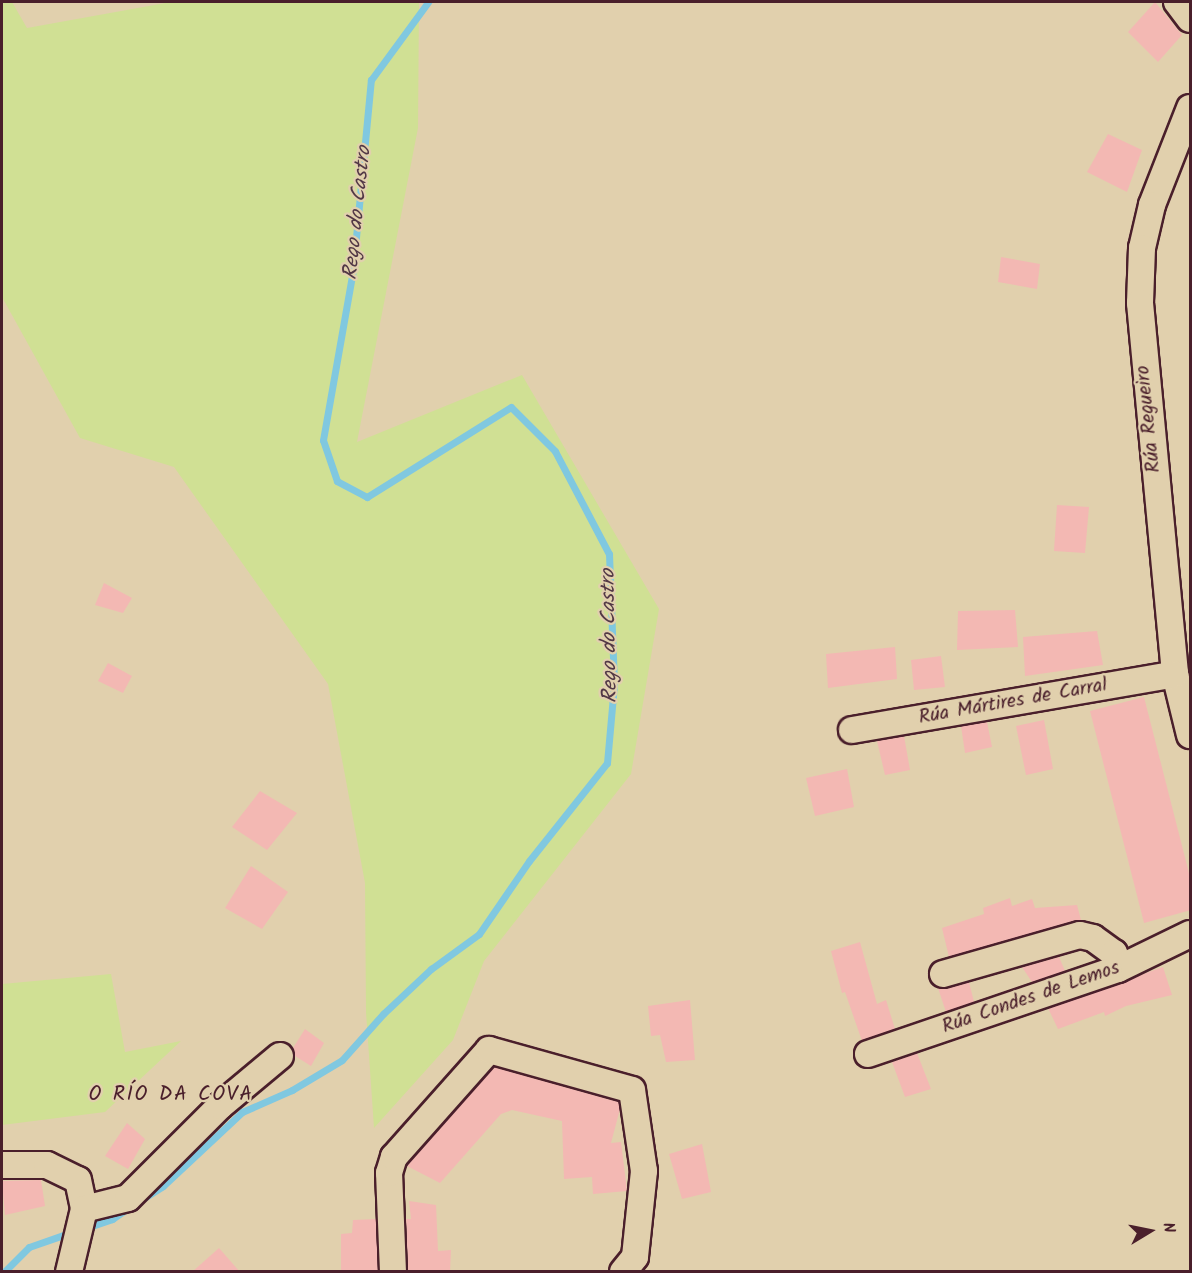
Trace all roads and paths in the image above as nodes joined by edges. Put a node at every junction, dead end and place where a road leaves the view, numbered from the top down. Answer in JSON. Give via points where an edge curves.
{"nodes":[{"id":1,"x":1177,"y":2,"type":"edge"},
{"id":2,"x":1191,"y":19,"type":"edge"},
{"id":3,"x":1191,"y":108,"type":"edge"},
{"id":4,"x":1175,"y":674,"type":"junction"},
{"id":5,"x":852,"y":730,"type":"dead end"},
{"id":6,"x":1191,"y":735,"type":"edge"},
{"id":7,"x":1191,"y":934,"type":"edge"},
{"id":8,"x":1118,"y":969,"type":"junction"},
{"id":9,"x":943,"y":974,"type":"dead end"},
{"id":10,"x":868,"y":1054,"type":"dead end"},
{"id":11,"x":280,"y":1056,"type":"dead end"},
{"id":12,"x":2,"y":1165,"type":"edge"},
{"id":13,"x":84,"y":1209,"type":"junction"},
{"id":14,"x":69,"y":1272,"type":"edge"},
{"id":15,"x":393,"y":1272,"type":"edge"},
{"id":16,"x":623,"y":1272,"type":"edge"}],
"edges":[{"from":1,"to":2,"type":"street"},
{"from":3,"to":4,"type":"street","name":"Rúa Regueiro","via":[[1152,205],[1142,248],[1140,303]]},
{"from":4,"to":5,"type":"street","name":"Rúa Mártires de Carral"},
{"from":4,"to":6,"type":"street","name":"Rúa Regueiro"},
{"from":7,"to":8,"type":"street","name":"Rúa Condes de Lemos"},
{"from":8,"to":9,"type":"street","via":[[1114,953],[1093,938],[1080,935]]},
{"from":8,"to":10,"type":"street","name":"Rúa Condes de Lemos"},
{"from":11,"to":13,"type":"street","via":[[212,1114],[128,1198]]},
{"from":12,"to":13,"type":"street","via":[[47,1165],[78,1180]]},
{"from":13,"to":14,"type":"street"},
{"from":15,"to":16,"type":"street","via":[[389,1173],[394,1157],[489,1050],[632,1090],[644,1171],[635,1257]]}]}
